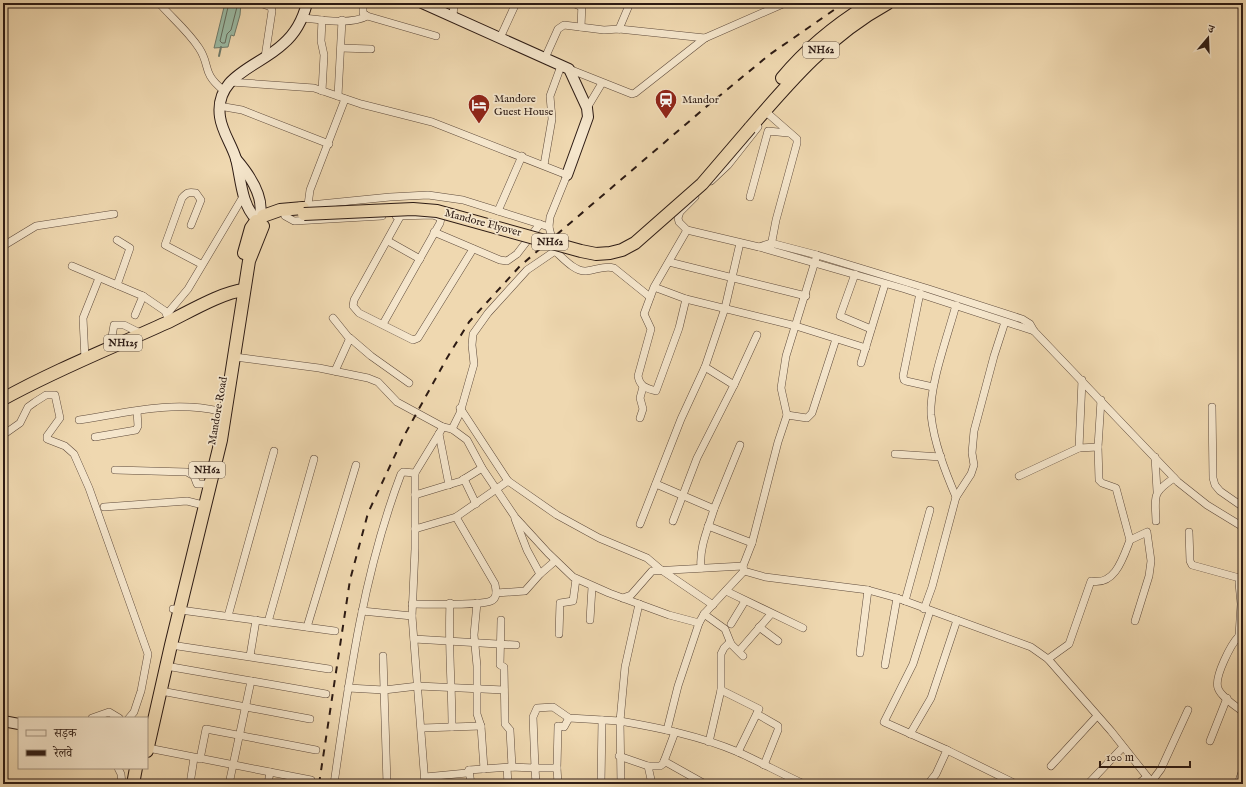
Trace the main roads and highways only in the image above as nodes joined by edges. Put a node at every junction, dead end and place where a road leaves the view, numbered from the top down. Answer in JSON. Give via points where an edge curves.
{"nodes":[{"id":1,"x":871,"y":3,"type":"edge"},
{"id":2,"x":888,"y":3,"type":"edge"},
{"id":3,"x":764,"y":111,"type":"junction"},
{"id":4,"x":240,"y":295,"type":"junction"},
{"id":5,"x":3,"y":400,"type":"edge"},
{"id":6,"x":3,"y":406,"type":"edge"},
{"id":7,"x":176,"y":609,"type":"junction"},
{"id":8,"x":147,"y":717,"type":"edge"},
{"id":9,"x":148,"y":745,"type":"edge"},
{"id":10,"x":136,"y":769,"type":"edge"},
{"id":11,"x":143,"y":769,"type":"edge"},
{"id":12,"x":133,"y":784,"type":"edge"},
{"id":13,"x":140,"y":784,"type":"edge"}],
"edges":[{"from":1,"to":3,"type":"highway","number":"NH62","via":[[831,30],[801,56]]},
{"from":2,"to":3,"type":"highway","number":"NH62","via":[[856,22],[818,53]]},
{"from":3,"to":4,"type":"highway","name":"Mandore Flyover","number":"NH62","bridge":true,"via":[[746,126],[702,184],[635,243],[622,250],[596,254],[580,252],[437,211],[305,209],[261,219]]},
{"from":4,"to":5,"type":"highway","number":"NH125","via":[[168,318],[142,334]]},
{"from":4,"to":6,"type":"highway","number":"NH125","via":[[47,382]]},
{"from":4,"to":7,"type":"highway","name":"Mandore Road","number":"NH62","via":[[204,484]]},
{"from":4,"to":7,"type":"highway","name":"Mandore Road","number":"NH62","via":[[235,357],[221,440]]},
{"from":7,"to":8,"type":"highway","name":"Mandore Road","number":"NH62"},
{"from":7,"to":9,"type":"highway","name":"Mandore Road","number":"NH62","via":[[171,645]]},
{"from":10,"to":12,"type":"highway"},
{"from":11,"to":13,"type":"highway"}]}
